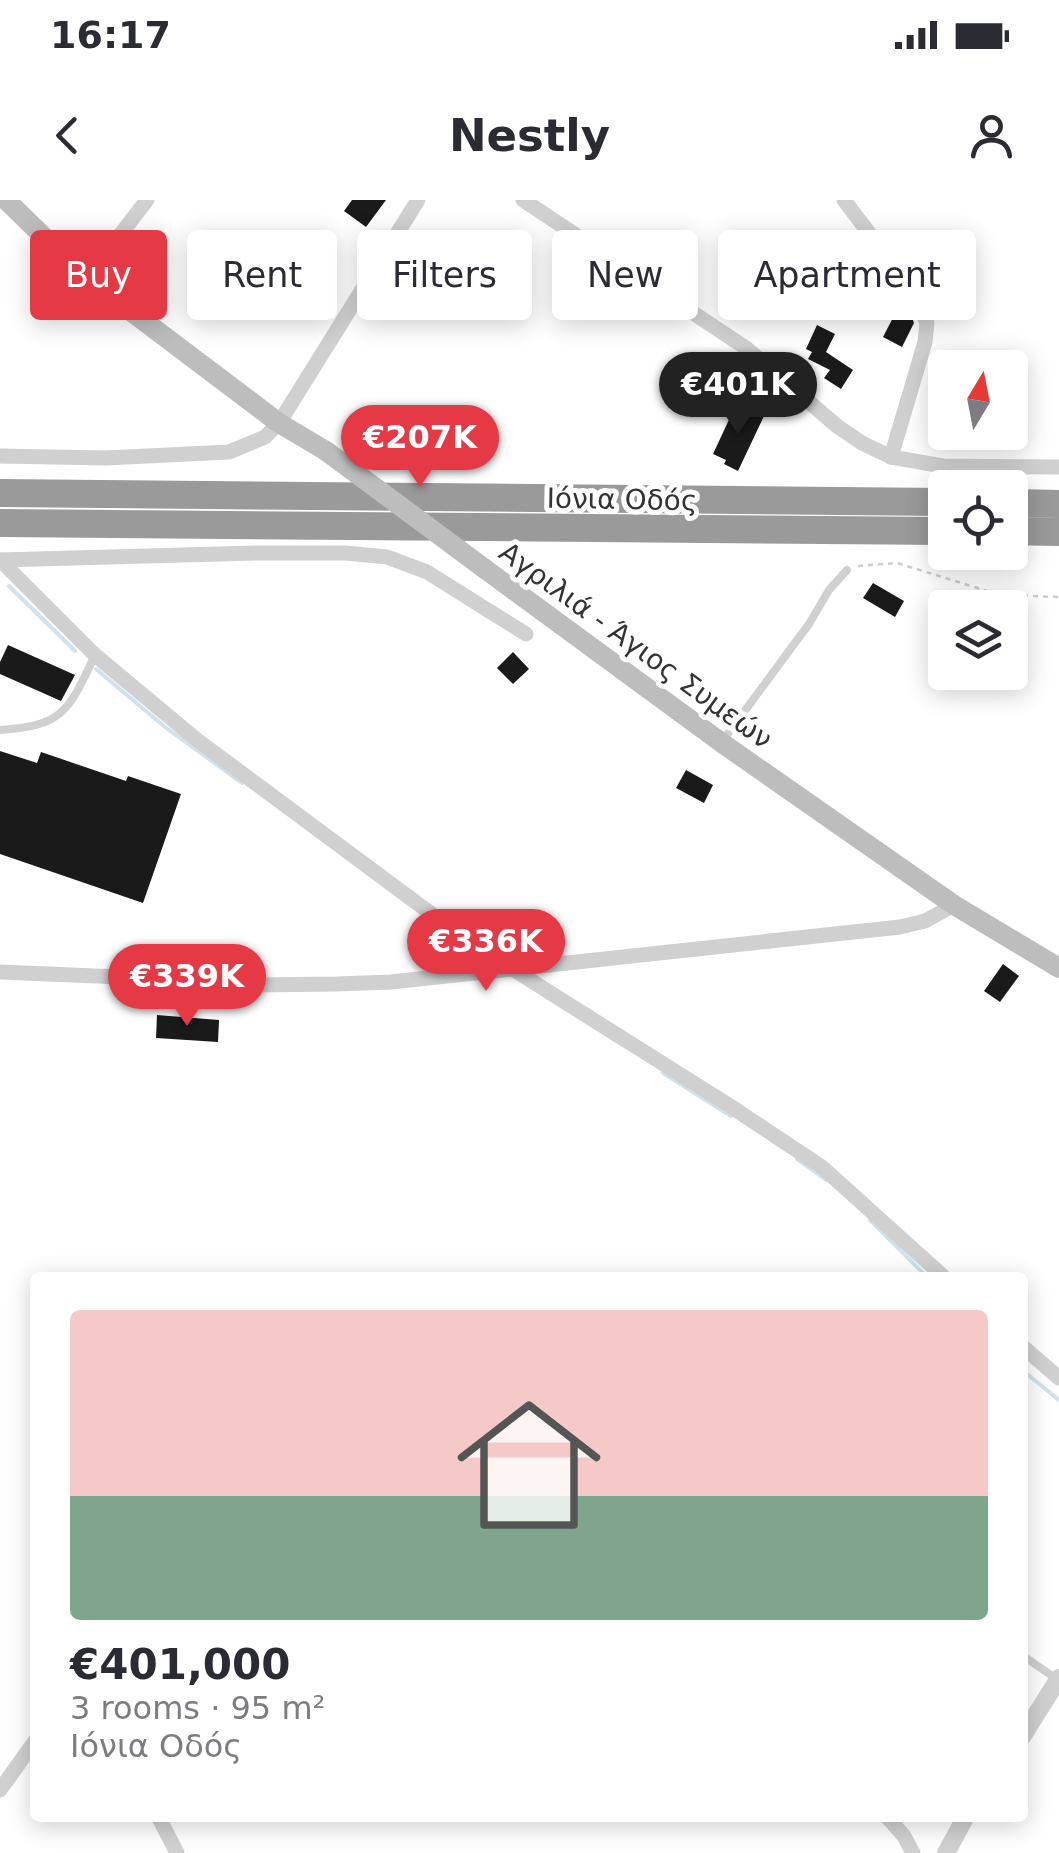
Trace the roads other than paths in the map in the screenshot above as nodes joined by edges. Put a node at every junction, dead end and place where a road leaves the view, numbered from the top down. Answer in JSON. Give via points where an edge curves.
{"nodes":[{"id":1,"x":6,"y":200,"type":"edge"},
{"id":2,"x":147,"y":200,"type":"edge"},
{"id":3,"x":418,"y":200,"type":"edge"},
{"id":4,"x":523,"y":200,"type":"edge"},
{"id":5,"x":844,"y":200,"type":"edge"},
{"id":6,"x":37,"y":230,"type":"edge"},
{"id":7,"x":124,"y":230,"type":"edge"},
{"id":8,"x":143,"y":320,"type":"edge"},
{"id":9,"x":279,"y":423,"type":"junction"},
{"id":10,"x":0,"y":456,"type":"edge"},
{"id":11,"x":890,"y":457,"type":"junction"},
{"id":12,"x":1059,"y":467,"type":"edge"},
{"id":13,"x":0,"y":493,"type":"edge"},
{"id":14,"x":928,"y":502,"type":"edge"},
{"id":15,"x":1028,"y":503,"type":"edge"},
{"id":16,"x":1059,"y":504,"type":"edge"},
{"id":17,"x":0,"y":523,"type":"edge"},
{"id":18,"x":888,"y":530,"type":"junction"},
{"id":19,"x":928,"y":530,"type":"edge"},
{"id":20,"x":1028,"y":532,"type":"edge"},
{"id":21,"x":1059,"y":532,"type":"edge"},
{"id":22,"x":928,"y":541,"type":"edge"},
{"id":23,"x":847,"y":570,"type":"road end"},
{"id":24,"x":526,"y":634,"type":"dead end"},
{"id":25,"x":95,"y":655,"type":"junction"},
{"id":26,"x":0,"y":730,"type":"edge"},
{"id":27,"x":722,"y":743,"type":"junction"},
{"id":28,"x":954,"y":905,"type":"junction"},
{"id":29,"x":1059,"y":968,"type":"edge"},
{"id":30,"x":513,"y":969,"type":"junction"},
{"id":31,"x":0,"y":972,"type":"edge"},
{"id":32,"x":939,"y":1272,"type":"edge"},
{"id":33,"x":1028,"y":1351,"type":"edge"},
{"id":34,"x":1059,"y":1378,"type":"edge"},
{"id":35,"x":1028,"y":1659,"type":"edge"},
{"id":36,"x":1058,"y":1679,"type":"edge"},
{"id":37,"x":1028,"y":1728,"type":"edge"},
{"id":38,"x":30,"y":1748,"type":"edge"},
{"id":39,"x":0,"y":1790,"type":"edge"},
{"id":40,"x":161,"y":1822,"type":"edge"},
{"id":41,"x":892,"y":1822,"type":"edge"},
{"id":42,"x":963,"y":1822,"type":"edge"},
{"id":43,"x":177,"y":1853,"type":"edge"},
{"id":44,"x":913,"y":1853,"type":"edge"},
{"id":45,"x":946,"y":1853,"type":"edge"}],
"edges":[{"from":1,"to":6,"type":"main road","name":"Αγριλιά - Άγιος Συμεών"},
{"from":2,"to":7,"type":"street"},
{"from":3,"to":9,"type":"street"},
{"from":4,"to":11,"type":"street","via":[[746,348],[837,426]]},
{"from":5,"to":11,"type":"street","via":[[912,290],[927,323]]},
{"from":8,"to":9,"type":"main road","name":"Αγριλιά - Άγιος Συμεών"},
{"from":9,"to":10,"type":"street","via":[[229,452]]},
{"from":9,"to":27,"type":"main road","name":"Αγριλιά - Άγιος Συμεών","bridge":true},
{"from":11,"to":12,"type":"street","via":[[942,466]]},
{"from":13,"to":14,"type":"highway","name":"Ιόνια Οδός"},
{"from":15,"to":16,"type":"highway"},
{"from":17,"to":18,"type":"highway","name":"Ιόνια Οδός"},
{"from":18,"to":19,"type":"highway","name":"Ιόνια Οδός"},
{"from":18,"to":22,"type":"highway"},
{"from":20,"to":21,"type":"highway"},
{"from":23,"to":27,"type":"lane"},
{"from":24,"to":25,"type":"street","via":[[427,572],[387,557],[0,560]]},
{"from":25,"to":26,"type":"lane","via":[[76,696],[50,722]]},
{"from":25,"to":30,"type":"street","via":[[338,846]]},
{"from":27,"to":28,"type":"main road","name":"Αγριλιά - Άγιος Συμεών"},
{"from":28,"to":29,"type":"main road","name":"Αγριλιά - Άγιος Συμεών"},
{"from":28,"to":30,"type":"street","via":[[900,928]]},
{"from":30,"to":31,"type":"street","via":[[298,986]]},
{"from":30,"to":32,"type":"street","via":[[822,1167]]},
{"from":33,"to":34,"type":"street"},
{"from":35,"to":36,"type":"lane"},
{"from":36,"to":37,"type":"street"},
{"from":38,"to":39,"type":"street"},
{"from":40,"to":43,"type":"street"},
{"from":41,"to":44,"type":"street"},
{"from":42,"to":45,"type":"street"}]}
